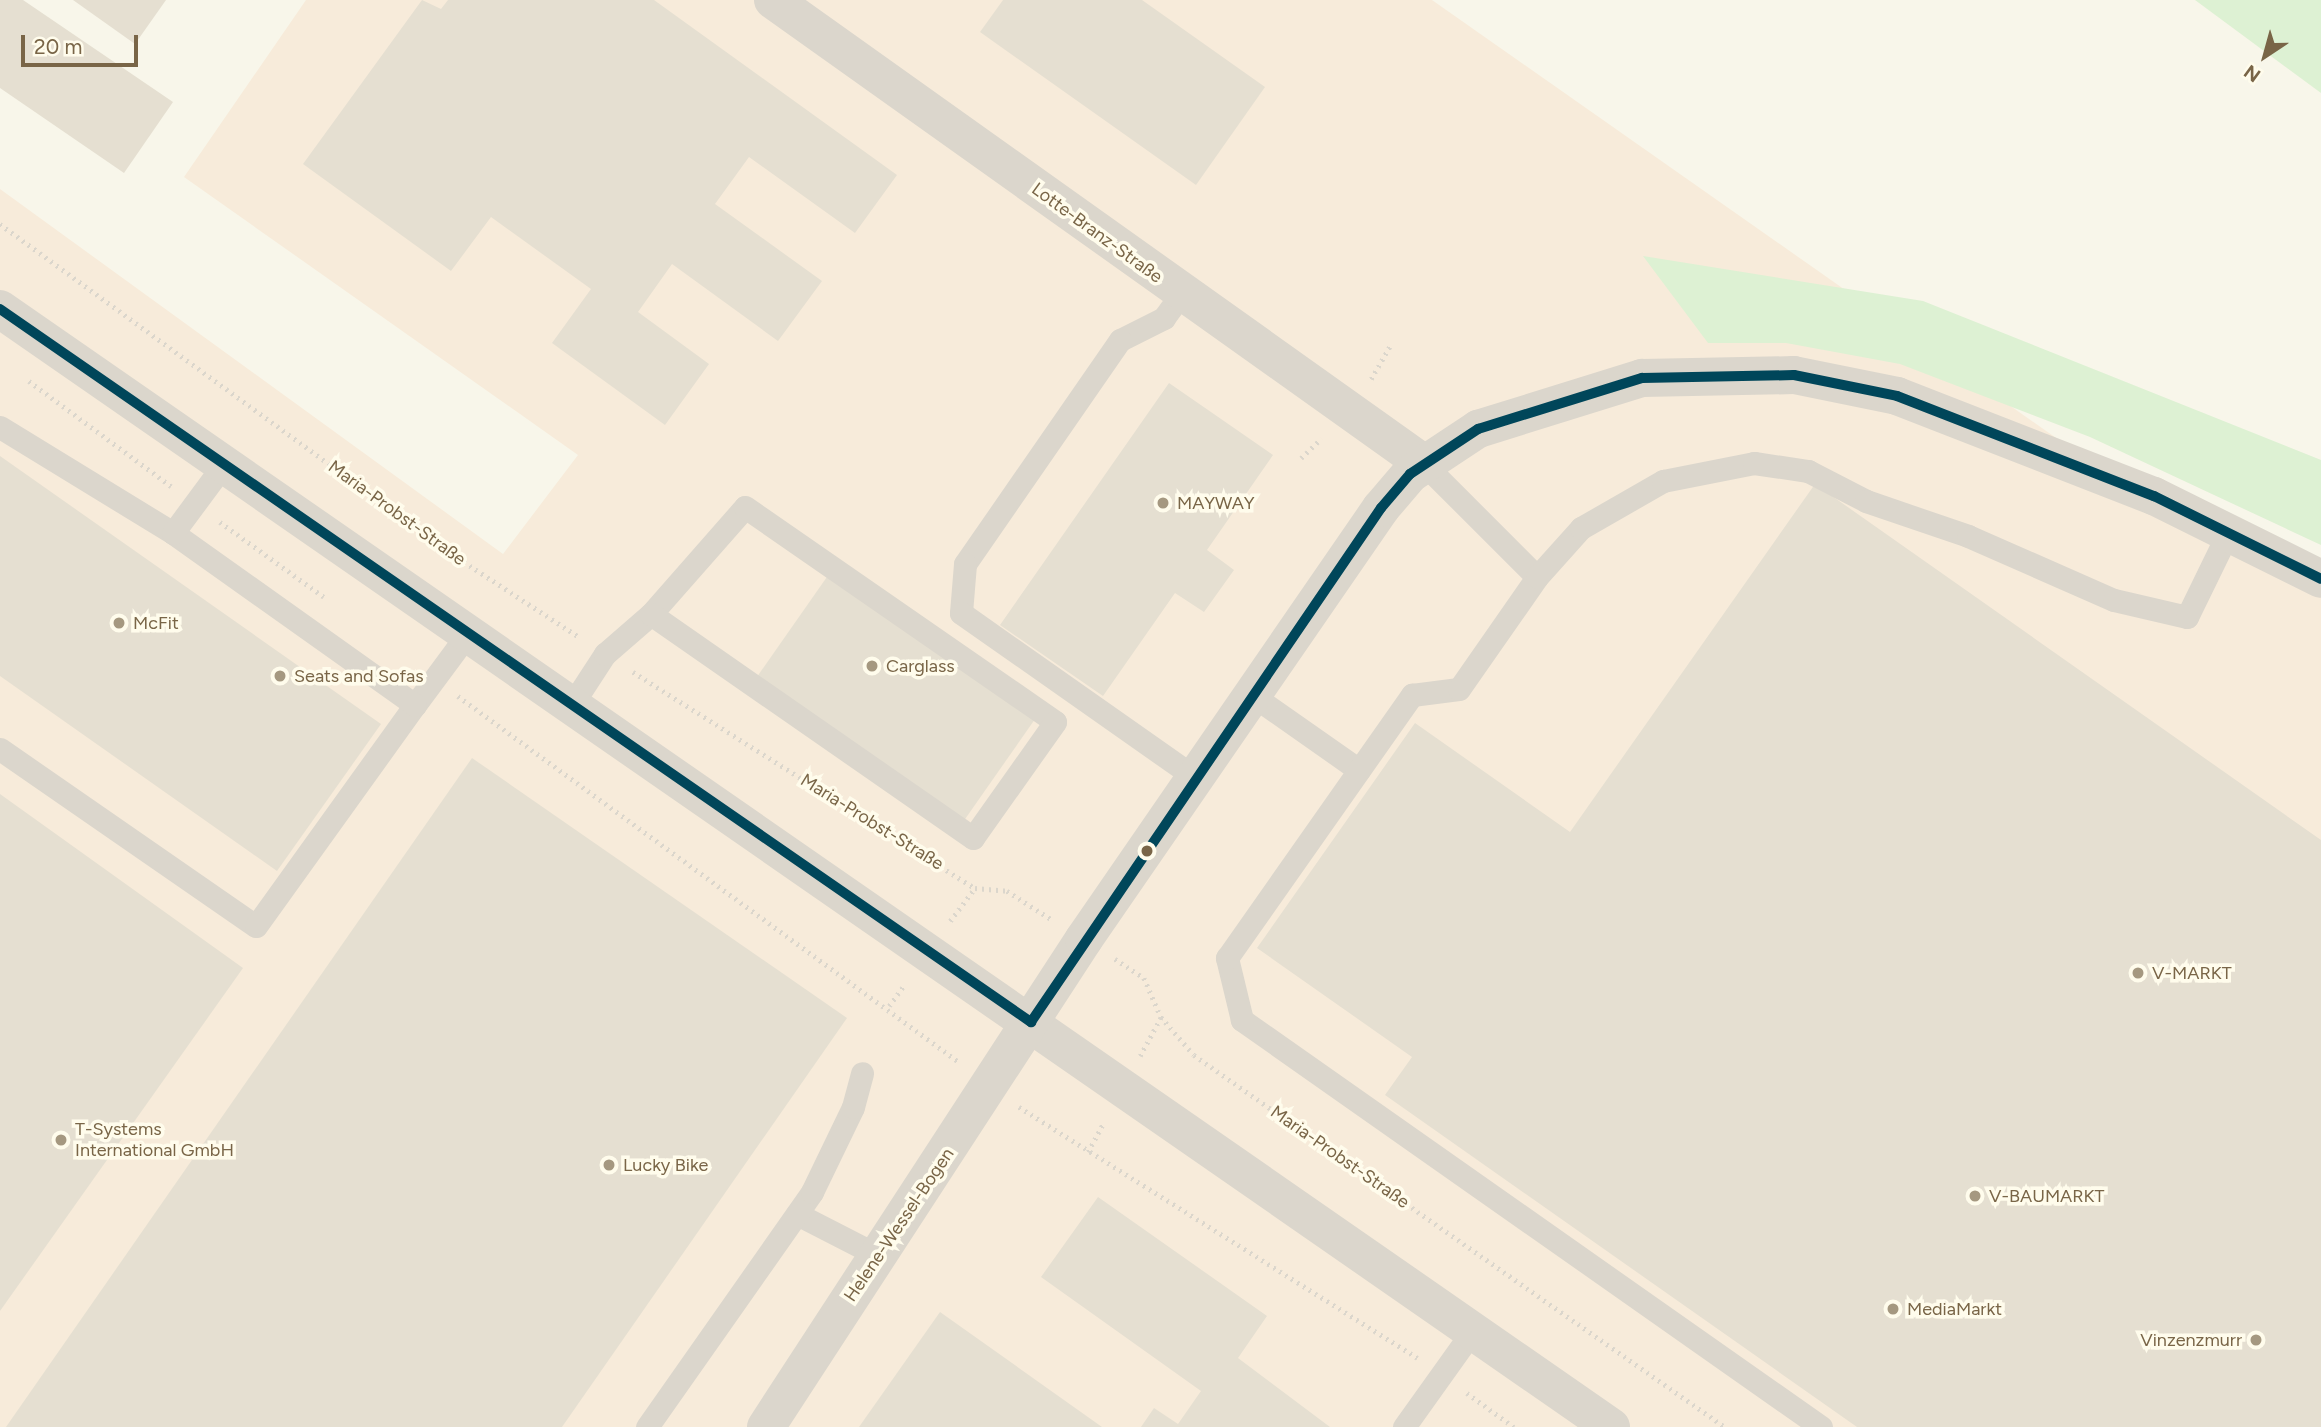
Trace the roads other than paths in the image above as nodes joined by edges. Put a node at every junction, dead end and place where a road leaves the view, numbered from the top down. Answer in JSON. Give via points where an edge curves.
{"nodes":[{"id":1,"x":773,"y":0,"type":"edge"},
{"id":2,"x":1181,"y":293,"type":"junction"},
{"id":3,"x":0,"y":309,"type":"edge"},
{"id":4,"x":0,"y":427,"type":"edge"},
{"id":5,"x":1423,"y":463,"type":"junction"},
{"id":6,"x":224,"y":464,"type":"junction"},
{"id":7,"x":173,"y":533,"type":"junction"},
{"id":8,"x":2228,"y":533,"type":"junction"},
{"id":9,"x":1537,"y":577,"type":"junction"},
{"id":10,"x":2321,"y":579,"type":"edge"},
{"id":11,"x":651,"y":614,"type":"junction"},
{"id":12,"x":469,"y":632,"type":"junction"},
{"id":13,"x":1255,"y":697,"type":"junction"},
{"id":14,"x":573,"y":703,"type":"junction"},
{"id":15,"x":415,"y":705,"type":"junction"},
{"id":16,"x":0,"y":749,"type":"edge"},
{"id":17,"x":1359,"y":770,"type":"junction"},
{"id":18,"x":1197,"y":779,"type":"junction"},
{"id":19,"x":1031,"y":1022,"type":"junction"},
{"id":20,"x":862,"y":1073,"type":"dead end"},
{"id":21,"x":797,"y":1214,"type":"junction"},
{"id":22,"x":879,"y":1255,"type":"junction"},
{"id":23,"x":1474,"y":1329,"type":"junction"},
{"id":24,"x":647,"y":1427,"type":"edge"},
{"id":25,"x":766,"y":1427,"type":"edge"},
{"id":26,"x":1404,"y":1427,"type":"edge"},
{"id":27,"x":1611,"y":1427,"type":"edge"},
{"id":28,"x":1821,"y":1427,"type":"edge"}],
"edges":[{"from":1,"to":2,"type":"street","name":"Lotte-Branz-Straße"},
{"from":2,"to":5,"type":"street","name":"Lotte-Branz-Straße"},
{"from":2,"to":18,"type":"lane","via":[[1164,318],[1120,340],[979,542],[965,564],[961,613]]},
{"from":3,"to":6,"type":"street"},
{"from":4,"to":7,"type":"lane"},
{"from":5,"to":8,"type":"street","name":"Helene-Wessel-Bogen","via":[[1478,429],[1642,378],[1794,375],[1897,396],[2154,496]]},
{"from":5,"to":9,"type":"lane"},
{"from":5,"to":13,"type":"street","name":"Helene-Wessel-Bogen","via":[[1381,508]]},
{"from":6,"to":7,"type":"lane"},
{"from":6,"to":12,"type":"street"},
{"from":7,"to":15,"type":"lane"},
{"from":8,"to":9,"type":"lane","via":[[2187,617],[2114,600],[1968,536],[1866,501],[1808,471],[1754,463],[1663,481],[1611,507],[1581,528]]},
{"from":8,"to":10,"type":"street","name":"Helene-Wessel-Bogen"},
{"from":9,"to":17,"type":"lane","via":[[1459,690],[1412,695]]},
{"from":11,"to":11,"type":"lane","via":[[745,507],[1055,722],[973,838]]},
{"from":11,"to":14,"type":"lane","via":[[605,654]]},
{"from":12,"to":14,"type":"street"},
{"from":12,"to":15,"type":"lane"},
{"from":13,"to":17,"type":"lane"},
{"from":13,"to":18,"type":"street","name":"Helene-Wessel-Bogen"},
{"from":14,"to":19,"type":"street"},
{"from":15,"to":16,"type":"lane","via":[[256,926]]},
{"from":17,"to":28,"type":"lane","via":[[1227,958],[1242,1020]]},
{"from":18,"to":19,"type":"street","name":"Helene-Wessel-Bogen"},
{"from":19,"to":22,"type":"street","name":"Helene-Wessel-Bogen"},
{"from":19,"to":23,"type":"street"},
{"from":20,"to":21,"type":"lane","via":[[853,1107]]},
{"from":21,"to":22,"type":"lane"},
{"from":21,"to":24,"type":"lane"},
{"from":22,"to":25,"type":"street","name":"Helene-Wessel-Bogen"},
{"from":23,"to":26,"type":"lane"},
{"from":23,"to":27,"type":"street"}]}
